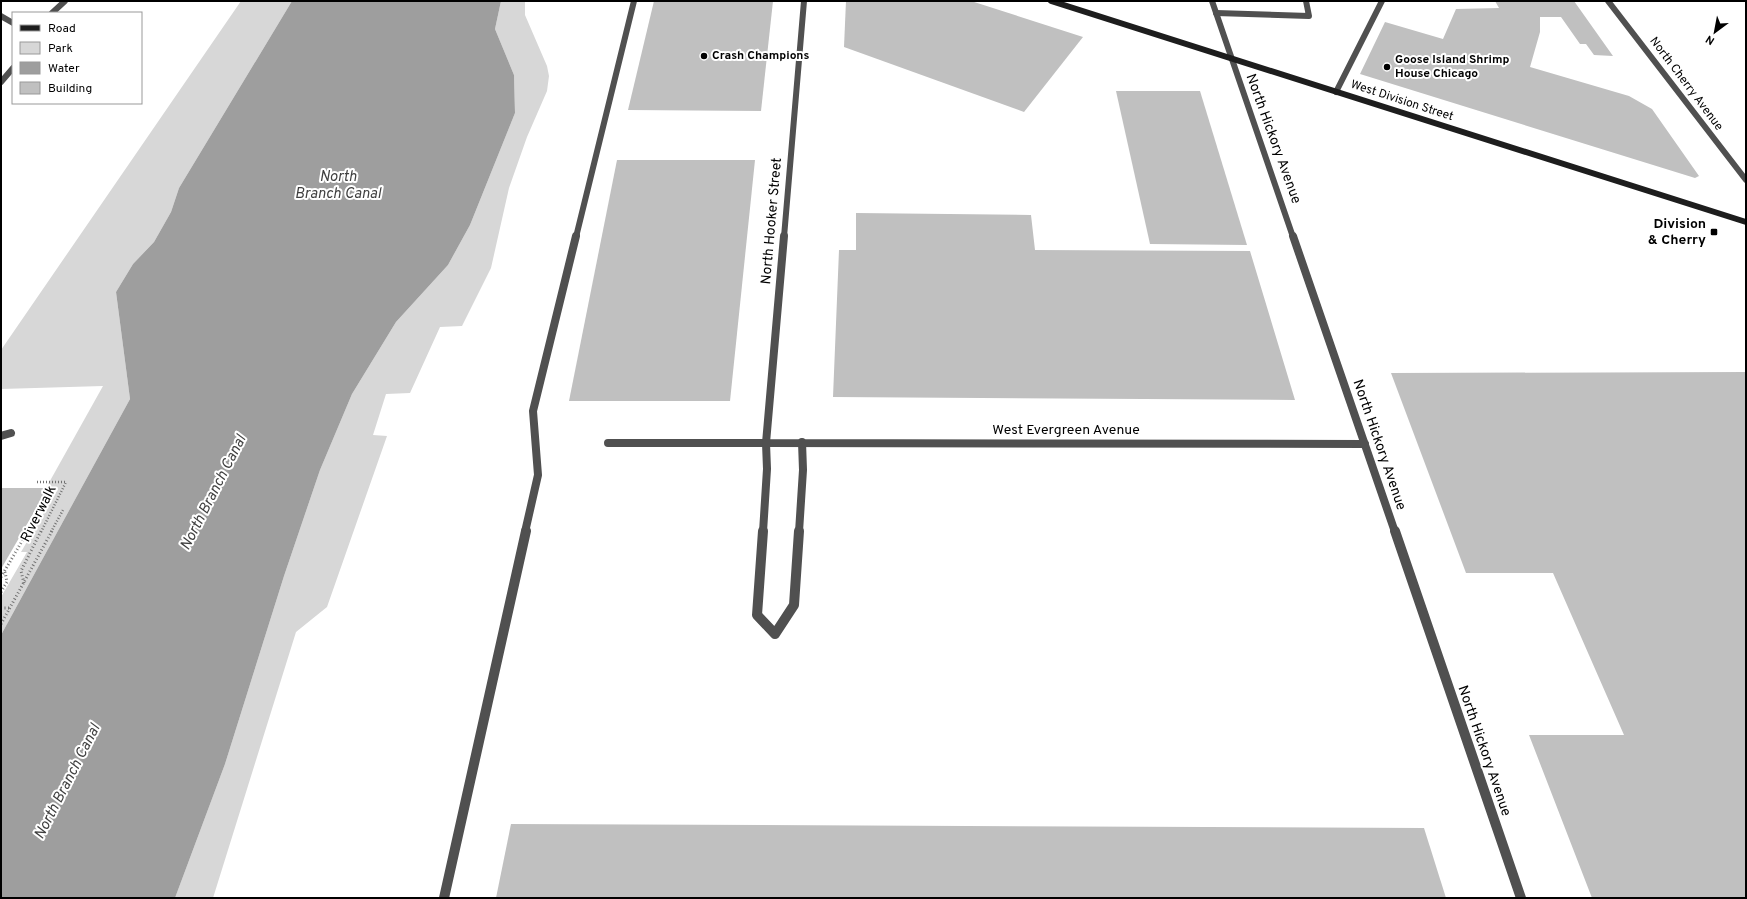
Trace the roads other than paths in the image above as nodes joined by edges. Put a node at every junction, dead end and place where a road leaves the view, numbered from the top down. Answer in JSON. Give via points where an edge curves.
{"nodes":[{"id":1,"x":65,"y":1,"type":"edge"},
{"id":2,"x":634,"y":1,"type":"edge"},
{"id":3,"x":804,"y":1,"type":"edge"},
{"id":4,"x":1051,"y":1,"type":"edge"},
{"id":5,"x":1212,"y":1,"type":"edge"},
{"id":6,"x":1306,"y":1,"type":"edge"},
{"id":7,"x":1382,"y":1,"type":"edge"},
{"id":8,"x":1608,"y":1,"type":"edge"},
{"id":9,"x":53,"y":12,"type":"edge"},
{"id":10,"x":1216,"y":13,"type":"junction"},
{"id":11,"x":1,"y":16,"type":"edge"},
{"id":12,"x":12,"y":22,"type":"edge"},
{"id":13,"x":1230,"y":58,"type":"junction"},
{"id":14,"x":12,"y":69,"type":"edge"},
{"id":15,"x":1,"y":82,"type":"edge"},
{"id":16,"x":1336,"y":92,"type":"junction"},
{"id":17,"x":1746,"y":180,"type":"edge"},
{"id":18,"x":1746,"y":222,"type":"edge"},
{"id":19,"x":11,"y":433,"type":"dead end"},
{"id":20,"x":1,"y":436,"type":"edge"},
{"id":21,"x":802,"y":442,"type":"junction"},
{"id":22,"x":608,"y":443,"type":"dead end"},
{"id":23,"x":766,"y":444,"type":"junction"},
{"id":24,"x":1365,"y":444,"type":"junction"},
{"id":25,"x":444,"y":898,"type":"edge"},
{"id":26,"x":1521,"y":898,"type":"edge"}],
"edges":[{"from":1,"to":9,"type":"street"},
{"from":2,"to":25,"type":"street","via":[[533,411],[538,475]]},
{"from":3,"to":23,"type":"street","name":"North Hooker Street"},
{"from":4,"to":13,"type":"main road","name":"West Division Street"},
{"from":5,"to":10,"type":"street","name":"North Hickory Avenue"},
{"from":6,"to":10,"type":"street","via":[[1309,16]]},
{"from":7,"to":16,"type":"street"},
{"from":8,"to":17,"type":"street","name":"North Cherry Avenue"},
{"from":10,"to":13,"type":"street","name":"North Hickory Avenue"},
{"from":11,"to":12,"type":"street"},
{"from":13,"to":16,"type":"main road","name":"West Division Street"},
{"from":13,"to":24,"type":"street","name":"North Hickory Avenue"},
{"from":14,"to":15,"type":"street"},
{"from":16,"to":18,"type":"main road","name":"West Division Street"},
{"from":19,"to":20,"type":"street"},
{"from":21,"to":23,"type":"street","name":"West Evergreen Avenue"},
{"from":21,"to":23,"type":"street","name":"North Hooker Street","via":[[803,470],[794,605],[775,634],[757,615],[767,469]]},
{"from":21,"to":24,"type":"street","name":"West Evergreen Avenue"},
{"from":22,"to":23,"type":"street","name":"West Evergreen Avenue"},
{"from":24,"to":26,"type":"street","name":"North Hickory Avenue"}]}
